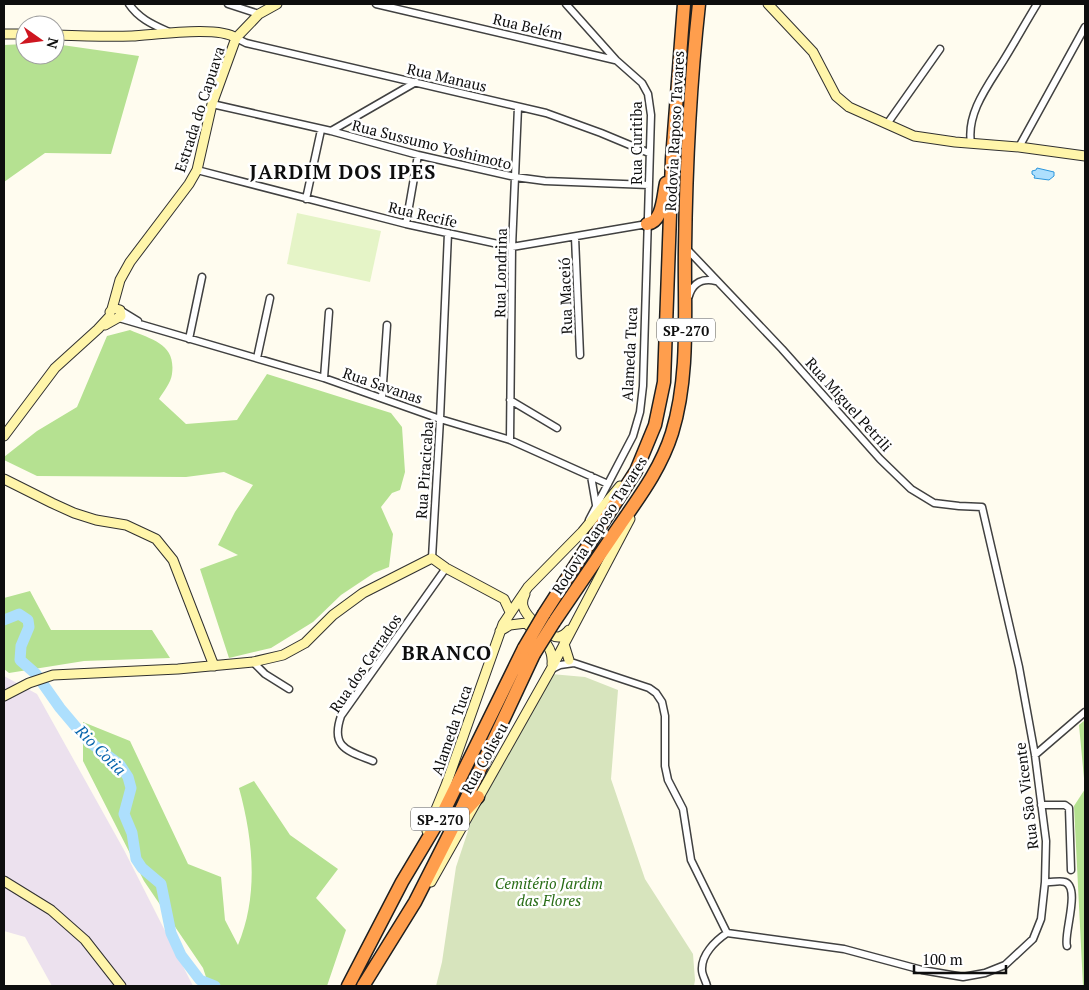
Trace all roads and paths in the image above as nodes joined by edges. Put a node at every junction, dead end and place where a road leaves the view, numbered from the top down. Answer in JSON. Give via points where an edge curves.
{"nodes":[{"id":1,"x":129,"y":4,"type":"edge"},
{"id":2,"x":228,"y":4,"type":"edge"},
{"id":3,"x":277,"y":4,"type":"edge"},
{"id":4,"x":376,"y":4,"type":"edge"},
{"id":5,"x":566,"y":4,"type":"edge"},
{"id":6,"x":684,"y":4,"type":"edge"},
{"id":7,"x":699,"y":4,"type":"edge"},
{"id":8,"x":704,"y":4,"type":"edge"},
{"id":9,"x":768,"y":4,"type":"edge"},
{"id":10,"x":1037,"y":4,"type":"edge"},
{"id":11,"x":259,"y":14,"type":"junction"},
{"id":12,"x":1085,"y":27,"type":"edge"},
{"id":13,"x":169,"y":32,"type":"junction"},
{"id":14,"x":65,"y":35,"type":"edge"},
{"id":15,"x":236,"y":38,"type":"junction"},
{"id":16,"x":940,"y":49,"type":"dead end"},
{"id":17,"x":693,"y":58,"type":"junction"},
{"id":18,"x":616,"y":60,"type":"junction"},
{"id":19,"x":416,"y":82,"type":"junction"},
{"id":20,"x":212,"y":104,"type":"junction"},
{"id":21,"x":518,"y":107,"type":"junction"},
{"id":22,"x":887,"y":124,"type":"junction"},
{"id":23,"x":321,"y":130,"type":"junction"},
{"id":24,"x":331,"y":131,"type":"junction"},
{"id":25,"x":971,"y":143,"type":"junction"},
{"id":26,"x":1019,"y":146,"type":"junction"},
{"id":27,"x":649,"y":153,"type":"junction"},
{"id":28,"x":418,"y":155,"type":"junction"},
{"id":29,"x":1085,"y":156,"type":"edge"},
{"id":30,"x":672,"y":159,"type":"junction"},
{"id":31,"x":197,"y":170,"type":"junction"},
{"id":32,"x":515,"y":177,"type":"junction"},
{"id":33,"x":648,"y":185,"type":"junction"},
{"id":34,"x":306,"y":199,"type":"junction"},
{"id":35,"x":406,"y":224,"type":"junction"},
{"id":36,"x":647,"y":224,"type":"junction"},
{"id":37,"x":448,"y":233,"type":"junction"},
{"id":38,"x":575,"y":237,"type":"junction"},
{"id":39,"x":512,"y":247,"type":"junction"},
{"id":40,"x":685,"y":247,"type":"junction"},
{"id":41,"x":202,"y":277,"type":"dead end"},
{"id":42,"x":716,"y":281,"type":"junction"},
{"id":43,"x":270,"y":298,"type":"dead end"},
{"id":44,"x":685,"y":309,"type":"junction"},
{"id":45,"x":329,"y":312,"type":"dead end"},
{"id":46,"x":116,"y":313,"type":"junction"},
{"id":47,"x":387,"y":325,"type":"dead end"},
{"id":48,"x":190,"y":339,"type":"junction"},
{"id":49,"x":580,"y":355,"type":"dead end"},
{"id":50,"x":257,"y":358,"type":"junction"},
{"id":51,"x":324,"y":378,"type":"junction"},
{"id":52,"x":382,"y":398,"type":"junction"},
{"id":53,"x":510,"y":400,"type":"junction"},
{"id":54,"x":440,"y":419,"type":"junction"},
{"id":55,"x":557,"y":428,"type":"dead end"},
{"id":56,"x":4,"y":436,"type":"edge"},
{"id":57,"x":510,"y":440,"type":"junction"},
{"id":58,"x":646,"y":449,"type":"junction"},
{"id":59,"x":592,"y":476,"type":"junction"},
{"id":60,"x":652,"y":478,"type":"junction"},
{"id":61,"x":4,"y":479,"type":"edge"},
{"id":62,"x":608,"y":484,"type":"junction"},
{"id":63,"x":595,"y":507,"type":"junction"},
{"id":64,"x":982,"y":507,"type":"joint"},
{"id":65,"x":582,"y":532,"type":"junction"},
{"id":66,"x":432,"y":558,"type":"junction"},
{"id":67,"x":446,"y":568,"type":"junction"},
{"id":68,"x":528,"y":587,"type":"junction"},
{"id":69,"x":520,"y":597,"type":"junction"},
{"id":70,"x":504,"y":599,"type":"junction"},
{"id":71,"x":512,"y":609,"type":"junction"},
{"id":72,"x":549,"y":618,"type":"junction"},
{"id":73,"x":526,"y":623,"type":"junction"},
{"id":74,"x":572,"y":627,"type":"junction"},
{"id":75,"x":500,"y":632,"type":"junction"},
{"id":76,"x":547,"y":643,"type":"junction"},
{"id":77,"x":562,"y":648,"type":"junction"},
{"id":78,"x":529,"y":651,"type":"junction"},
{"id":79,"x":253,"y":662,"type":"junction"},
{"id":80,"x":571,"y":662,"type":"junction"},
{"id":81,"x":214,"y":666,"type":"junction"},
{"id":82,"x":551,"y":668,"type":"junction"},
{"id":83,"x":288,"y":689,"type":"dead end"},
{"id":84,"x":4,"y":696,"type":"edge"},
{"id":85,"x":1085,"y":712,"type":"edge"},
{"id":86,"x":1035,"y":755,"type":"junction"},
{"id":87,"x":373,"y":761,"type":"dead end"},
{"id":88,"x":478,"y":796,"type":"junction"},
{"id":89,"x":1041,"y":805,"type":"junction"},
{"id":90,"x":455,"y":822,"type":"junction"},
{"id":91,"x":414,"y":863,"type":"junction"},
{"id":92,"x":1071,"y":870,"type":"dead end"},
{"id":93,"x":4,"y":882,"type":"edge"},
{"id":94,"x":1045,"y":882,"type":"junction"},
{"id":95,"x":415,"y":902,"type":"junction"},
{"id":96,"x":726,"y":933,"type":"junction"},
{"id":97,"x":1067,"y":946,"type":"dead end"},
{"id":98,"x":121,"y":986,"type":"edge"},
{"id":99,"x":348,"y":986,"type":"edge"},
{"id":100,"x":364,"y":986,"type":"edge"},
{"id":101,"x":707,"y":986,"type":"edge"}],
"edges":[{"from":1,"to":13,"type":"street","via":[[142,18]]},
{"from":2,"to":11,"type":"street"},
{"from":3,"to":11,"type":"street","name":"Estrada do Capuava"},
{"from":4,"to":18,"type":"street","name":"Rua Belém"},
{"from":5,"to":18,"type":"street","name":"Rua Curitiba"},
{"from":6,"to":30,"type":"highway","name":"Rodovia Raposo Tavares","number":"SP-270"},
{"from":7,"to":17,"type":"highway","name":"Rodovia Raposo Tavares","number":"SP-270"},
{"from":8,"to":17,"type":"street"},
{"from":9,"to":22,"type":"street","via":[[813,52],[836,96],[849,107]]},
{"from":10,"to":25,"type":"street","via":[[979,101],[971,125]]},
{"from":11,"to":15,"type":"street","name":"Estrada do Capuava"},
{"from":12,"to":26,"type":"street"},
{"from":13,"to":14,"type":"street","via":[[134,36]]},
{"from":13,"to":15,"type":"street","via":[[226,33]]},
{"from":15,"to":19,"type":"street","name":"Rua Manaus"},
{"from":15,"to":20,"type":"street","name":"Estrada do Capuava"},
{"from":16,"to":22,"type":"street"},
{"from":17,"to":40,"type":"highway","name":"Rodovia Raposo Tavares","number":"SP-270"},
{"from":18,"to":27,"type":"street","name":"Rua Curitiba","via":[[642,83],[648,94],[651,115]]},
{"from":19,"to":21,"type":"street","name":"Rua Manaus"},
{"from":19,"to":24,"type":"street"},
{"from":20,"to":23,"type":"street","name":"Rua Sussumo Yoshimoto"},
{"from":20,"to":31,"type":"street","name":"Estrada do Capuava"},
{"from":21,"to":27,"type":"street","name":"Rua Manaus","via":[[546,113]]},
{"from":21,"to":32,"type":"street","name":"Rua Londrina"},
{"from":22,"to":25,"type":"street","via":[[914,136]]},
{"from":23,"to":24,"type":"street","name":"Rua Sussumo Yoshimoto"},
{"from":23,"to":34,"type":"street"},
{"from":24,"to":28,"type":"street","name":"Rua Sussumo Yoshimoto"},
{"from":25,"to":26,"type":"street"},
{"from":26,"to":29,"type":"street"},
{"from":27,"to":33,"type":"street","name":"Rua Curitiba"},
{"from":28,"to":32,"type":"street","name":"Rua Sussumo Yoshimoto"},
{"from":28,"to":35,"type":"street"},
{"from":30,"to":36,"type":"highway","via":[[658,218]]},
{"from":30,"to":58,"type":"highway","name":"Rodovia Raposo Tavares","number":"SP-270","via":[[664,382]]},
{"from":31,"to":34,"type":"street","name":"Rua Recife"},
{"from":31,"to":46,"type":"street","name":"Estrada do Capuava","via":[[130,262],[120,280]]},
{"from":32,"to":33,"type":"street","name":"Rua Sussumo Yoshimoto"},
{"from":32,"to":39,"type":"street","name":"Rua Londrina"},
{"from":33,"to":36,"type":"street","name":"Rua Curitiba"},
{"from":34,"to":35,"type":"street","name":"Rua Recife"},
{"from":35,"to":37,"type":"street","name":"Rua Recife"},
{"from":36,"to":38,"type":"street","name":"Rua Recife"},
{"from":36,"to":62,"type":"street","name":"Alameda Tuca","via":[[644,386],[633,436]]},
{"from":37,"to":39,"type":"street","name":"Rua Recife"},
{"from":37,"to":54,"type":"street","name":"Rua Piracicaba"},
{"from":38,"to":39,"type":"street","name":"Rua Recife"},
{"from":38,"to":49,"type":"street","name":"Rua Maceió"},
{"from":39,"to":53,"type":"street","name":"Rua Londrina"},
{"from":40,"to":42,"type":"street","name":"Rua Miguel Petrili"},
{"from":40,"to":44,"type":"highway","name":"Rodovia Raposo Tavares","number":"SP-270"},
{"from":41,"to":48,"type":"street"},
{"from":42,"to":44,"type":"street","via":[[706,279],[695,285]]},
{"from":42,"to":64,"type":"street","name":"Rua Miguel Petrili","via":[[910,489],[934,503]]},
{"from":43,"to":50,"type":"street"},
{"from":44,"to":60,"type":"highway","name":"Rodovia Raposo Tavares","number":"SP-270","via":[[686,338],[677,412],[672,434]]},
{"from":45,"to":51,"type":"street"},
{"from":46,"to":48,"type":"street","name":"Rua Savanas"},
{"from":46,"to":56,"type":"street","via":[[55,368]]},
{"from":47,"to":52,"type":"street"},
{"from":48,"to":50,"type":"street","name":"Rua Savanas"},
{"from":50,"to":51,"type":"street","name":"Rua Savanas"},
{"from":51,"to":52,"type":"street","name":"Rua Savanas"},
{"from":52,"to":54,"type":"street","name":"Rua Savanas"},
{"from":53,"to":55,"type":"street"},
{"from":53,"to":57,"type":"street","name":"Rua Londrina"},
{"from":54,"to":57,"type":"street","name":"Rua Savanas"},
{"from":54,"to":66,"type":"street","name":"Rua Piracicaba"},
{"from":57,"to":59,"type":"street","name":"Rua Savanas"},
{"from":58,"to":65,"type":"street","name":"Alameda Tuca"},
{"from":58,"to":72,"type":"highway","name":"Rodovia Raposo Tavares","number":"SP-270"},
{"from":59,"to":62,"type":"street","name":"Rua Savanas"},
{"from":59,"to":63,"type":"street"},
{"from":60,"to":72,"type":"highway","name":"Rodovia Raposo Tavares","number":"SP-270"},
{"from":60,"to":74,"type":"street","name":"Rua Coliseu"},
{"from":61,"to":81,"type":"street","via":[[74,513],[126,525],[156,539],[173,560]]},
{"from":62,"to":63,"type":"street","name":"Alameda Tuca"},
{"from":63,"to":65,"type":"street","name":"Alameda Tuca"},
{"from":64,"to":86,"type":"street","name":"Rua São Vicente","via":[[1019,667]]},
{"from":65,"to":68,"type":"street","name":"Alameda Tuca"},
{"from":66,"to":67,"type":"street"},
{"from":66,"to":79,"type":"street","via":[[363,593],[333,615],[297,649]]},
{"from":67,"to":70,"type":"street"},
{"from":67,"to":87,"type":"street","name":"Rua dos Cerrados","via":[[341,716],[337,740],[350,752]]},
{"from":68,"to":69,"type":"street","name":"Alameda Tuca"},
{"from":68,"to":74,"type":"street","via":[[523,606],[529,617],[548,634],[555,636],[564,635]]},
{"from":69,"to":70,"type":"street"},
{"from":69,"to":71,"type":"street","name":"Alameda Tuca"},
{"from":70,"to":71,"type":"street"},
{"from":71,"to":73,"type":"street"},
{"from":71,"to":75,"type":"street","name":"Alameda Tuca"},
{"from":72,"to":78,"type":"highway","name":"Rodovia Raposo Tavares","number":"SP-270","bridge":true},
{"from":73,"to":75,"type":"street","via":[[510,624]]},
{"from":73,"to":76,"type":"street"},
{"from":74,"to":77,"type":"street","name":"Rua Coliseu"},
{"from":75,"to":91,"type":"street","name":"Alameda Tuca","via":[[446,785]]},
{"from":76,"to":77,"type":"street"},
{"from":76,"to":82,"type":"street","via":[[553,657]]},
{"from":77,"to":80,"type":"street"},
{"from":77,"to":82,"type":"street","name":"Rua Coliseu"},
{"from":78,"to":90,"type":"highway","name":"Rodovia Raposo Tavares","number":"SP-270"},
{"from":78,"to":91,"type":"highway","name":"Rodovia Raposo Tavares","number":"SP-270"},
{"from":79,"to":81,"type":"street"},
{"from":79,"to":83,"type":"street"},
{"from":80,"to":82,"type":"street"},
{"from":80,"to":96,"type":"street","via":[[649,688],[662,702],[668,780],[682,809],[691,860]]},
{"from":81,"to":84,"type":"street","via":[[59,674],[29,683]]},
{"from":82,"to":88,"type":"street","name":"Rua Coliseu"},
{"from":85,"to":86,"type":"street"},
{"from":86,"to":89,"type":"street","name":"Rua São Vicente"},
{"from":88,"to":90,"type":"highway"},
{"from":88,"to":95,"type":"street","name":"Rua Coliseu","via":[[438,872]]},
{"from":89,"to":92,"type":"street","via":[[1065,805],[1069,808]]},
{"from":89,"to":94,"type":"street","name":"Rua São Vicente","via":[[1046,841]]},
{"from":90,"to":95,"type":"highway","name":"Rodovia Raposo Tavares","number":"SP-270"},
{"from":91,"to":99,"type":"highway","name":"Rodovia Raposo Tavares","number":"SP-270"},
{"from":93,"to":98,"type":"street","via":[[51,910],[85,940]]},
{"from":94,"to":96,"type":"street","name":"Rua São Vicente","via":[[1041,919],[1033,939],[1005,965],[963,977],[922,970],[844,949]]},
{"from":94,"to":97,"type":"street","via":[[1062,882],[1071,890]]},
{"from":95,"to":100,"type":"highway","name":"Rodovia Raposo Tavares","number":"SP-270"},
{"from":96,"to":101,"type":"street","via":[[716,940],[705,957],[702,970]]}]}
